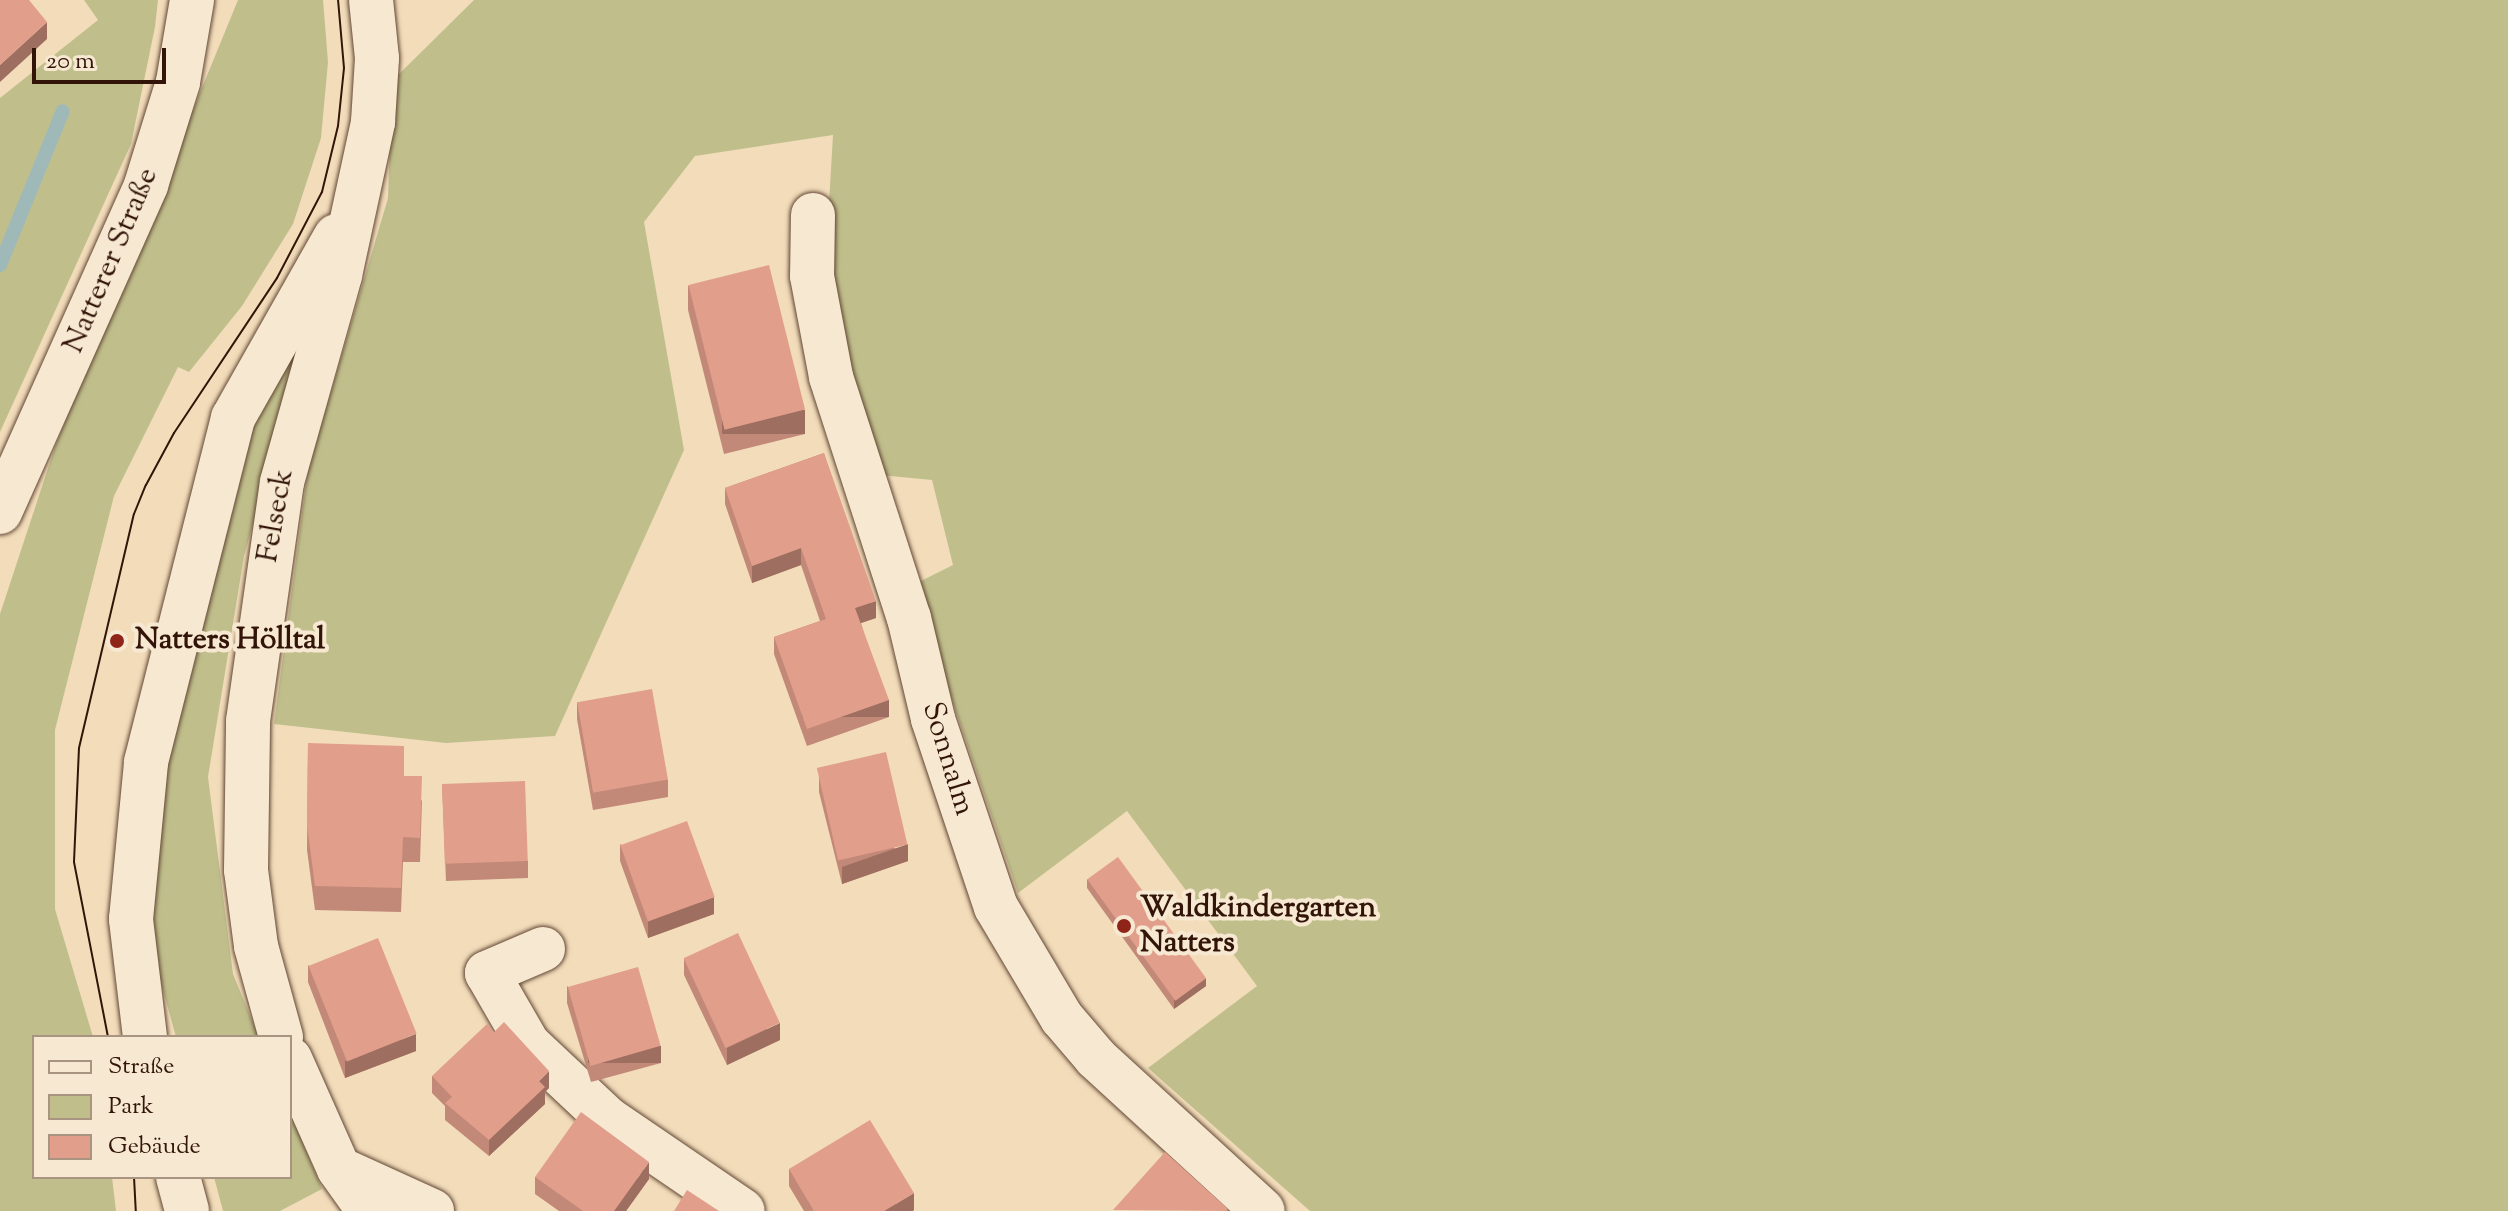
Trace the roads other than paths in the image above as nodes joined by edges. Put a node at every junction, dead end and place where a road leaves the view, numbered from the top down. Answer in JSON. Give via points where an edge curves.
{"nodes":[{"id":1,"x":192,"y":0,"type":"edge"},
{"id":2,"x":371,"y":0,"type":"edge"},
{"id":3,"x":355,"y":208,"type":"junction"},
{"id":4,"x":813,"y":215,"type":"dead end"},
{"id":5,"x":0,"y":512,"type":"edge"},
{"id":6,"x":543,"y":949,"type":"dead end"},
{"id":7,"x":145,"y":1035,"type":"edge"},
{"id":8,"x":280,"y":1035,"type":"edge"},
{"id":9,"x":292,"y":1063,"type":"edge"},
{"id":10,"x":339,"y":1169,"type":"junction"},
{"id":11,"x":179,"y":1179,"type":"edge"},
{"id":12,"x":187,"y":1211,"type":"edge"},
{"id":13,"x":369,"y":1211,"type":"edge"},
{"id":14,"x":432,"y":1211,"type":"edge"},
{"id":15,"x":743,"y":1211,"type":"edge"},
{"id":16,"x":1263,"y":1211,"type":"edge"}],
"edges":[{"from":1,"to":5,"type":"street","name":"Natterer Straße","via":[[178,82],[146,185]]},
{"from":2,"to":3,"type":"street","name":"Felseck","via":[[375,98]]},
{"from":3,"to":7,"type":"street","via":[[246,390],[222,450],[146,762],[131,919]]},
{"from":3,"to":8,"type":"street","name":"Felseck","via":[[282,482],[248,721],[246,870],[258,959]]},
{"from":4,"to":16,"type":"street","name":"Sonnalm","via":[[812,276],[831,377],[909,618],[933,719],[996,907],[1062,1018],[1096,1058]]},
{"from":6,"to":15,"type":"street","via":[[487,973],[528,1044],[608,1119]]},
{"from":9,"to":10,"type":"street"},
{"from":10,"to":13,"type":"street"},
{"from":10,"to":14,"type":"street"},
{"from":11,"to":12,"type":"street"}]}
